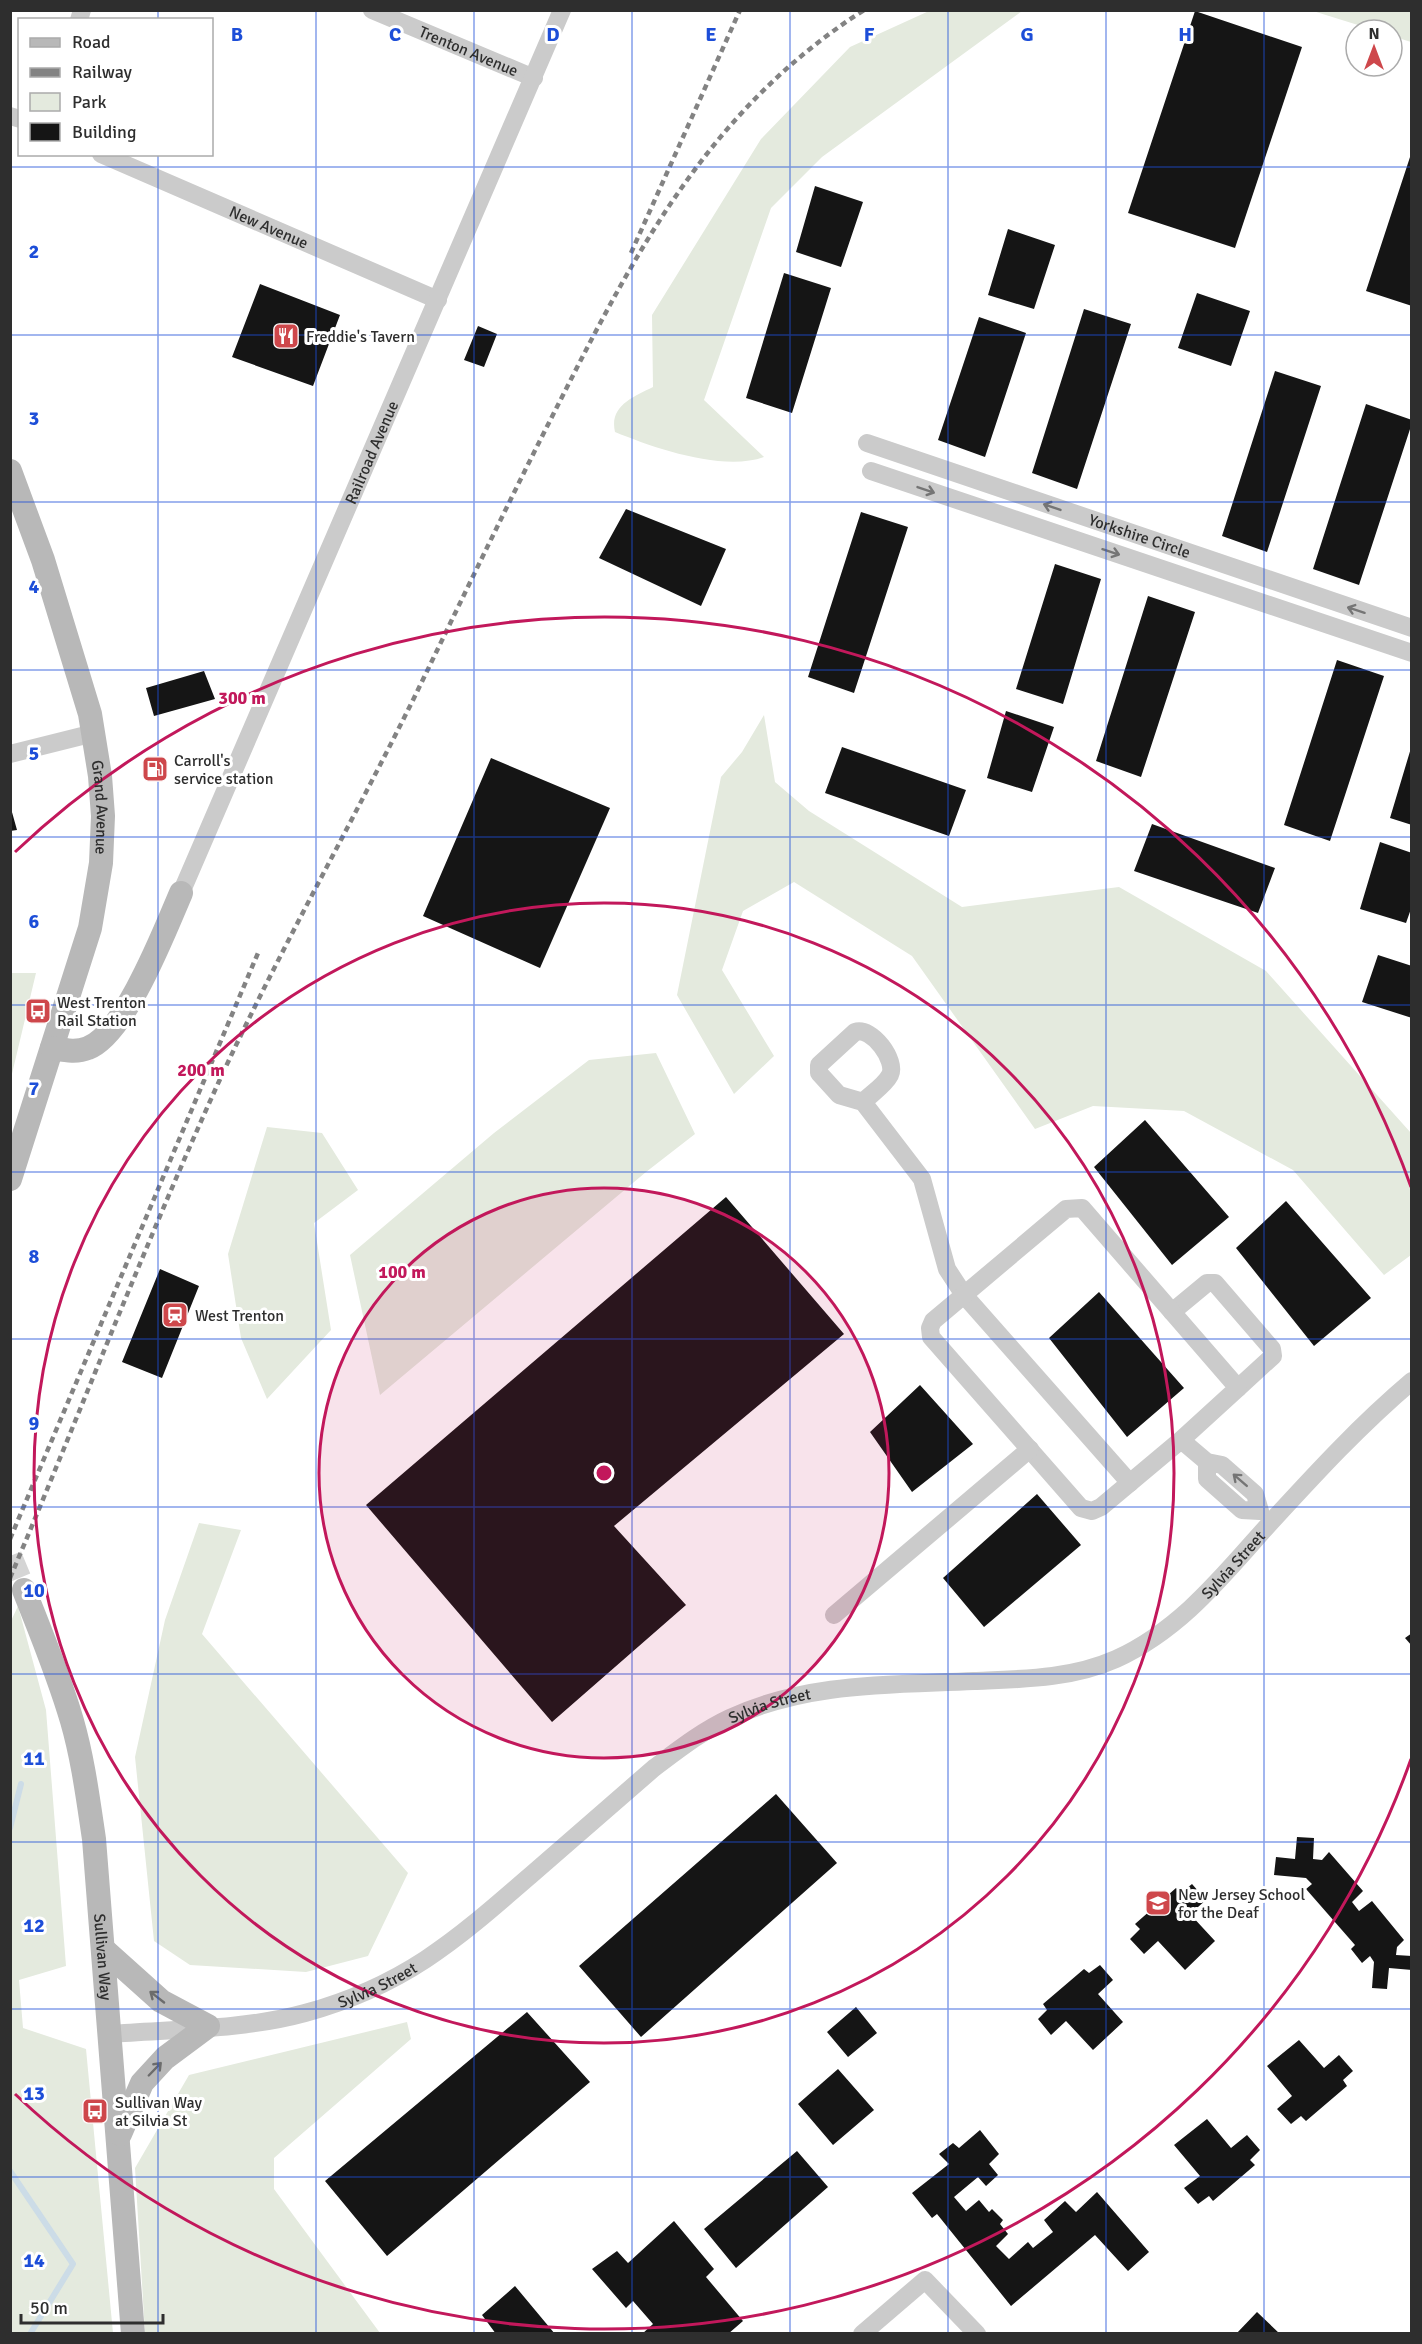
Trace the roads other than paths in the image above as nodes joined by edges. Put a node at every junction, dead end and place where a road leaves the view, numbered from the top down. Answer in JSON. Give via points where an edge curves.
{"nodes":[{"id":1,"x":372,"y":10,"type":"edge"},
{"id":2,"x":562,"y":10,"type":"edge"},
{"id":3,"x":534,"y":78,"type":"junction"},
{"id":4,"x":106,"y":156,"type":"edge"},
{"id":5,"x":438,"y":300,"type":"junction"},
{"id":6,"x":867,"y":443,"type":"dead end"},
{"id":7,"x":10,"y":471,"type":"edge"},
{"id":8,"x":871,"y":471,"type":"dead end"},
{"id":9,"x":1412,"y":628,"type":"edge"},
{"id":10,"x":1412,"y":653,"type":"edge"},
{"id":11,"x":94,"y":733,"type":"junction"},
{"id":12,"x":10,"y":754,"type":"edge"},
{"id":13,"x":181,"y":893,"type":"joint"},
{"id":14,"x":52,"y":1048,"type":"junction"},
{"id":15,"x":863,"y":1102,"type":"dead end"},
{"id":16,"x":10,"y":1179,"type":"edge"},
{"id":17,"x":964,"y":1295,"type":"junction"},
{"id":18,"x":1172,"y":1312,"type":"junction"},
{"id":19,"x":1412,"y":1381,"type":"edge"},
{"id":20,"x":1238,"y":1388,"type":"junction"},
{"id":21,"x":1181,"y":1440,"type":"junction"},
{"id":22,"x":1029,"y":1449,"type":"junction"},
{"id":23,"x":1130,"y":1483,"type":"junction"},
{"id":24,"x":1266,"y":1516,"type":"junction"},
{"id":25,"x":24,"y":1590,"type":"tunnel mouth"},
{"id":26,"x":834,"y":1615,"type":"dead end"},
{"id":27,"x":103,"y":1949,"type":"junction"},
{"id":28,"x":208,"y":2026,"type":"junction"},
{"id":29,"x":110,"y":2034,"type":"junction"},
{"id":30,"x":118,"y":2138,"type":"junction"},
{"id":31,"x":133,"y":2334,"type":"edge"},
{"id":32,"x":862,"y":2334,"type":"edge"},
{"id":33,"x":977,"y":2334,"type":"edge"}],
"edges":[{"from":1,"to":3,"type":"street","name":"Trenton Avenue"},
{"from":2,"to":3,"type":"street","name":"Railroad Avenue"},
{"from":3,"to":5,"type":"street","name":"Railroad Avenue"},
{"from":4,"to":5,"type":"street","name":"New Avenue"},
{"from":5,"to":13,"type":"street","name":"Railroad Avenue"},
{"from":9,"to":6,"type":"street","name":"Yorkshire Circle","one_way":true},
{"from":7,"to":11,"type":"main road","name":"Grand Avenue","via":[[64,625]]},
{"from":8,"to":10,"type":"street","name":"Yorkshire Circle","one_way":true},
{"from":11,"to":12,"type":"street"},
{"from":11,"to":14,"type":"main road","name":"Grand Avenue","via":[[101,788],[101,863],[90,928]]},
{"from":13,"to":14,"type":"main road","via":[[150,964],[102,1040],[79,1051]]},
{"from":14,"to":16,"type":"main road","name":"Grand Avenue"},
{"from":15,"to":17,"type":"street","via":[[922,1179],[947,1269]]},
{"from":17,"to":18,"type":"street","via":[[1074,1206],[1082,1208]]},
{"from":17,"to":22,"type":"street","via":[[933,1321],[931,1336]]},
{"from":17,"to":23,"type":"street"},
{"from":18,"to":20,"type":"street"},
{"from":18,"to":20,"type":"street","via":[[1207,1283],[1215,1283],[1272,1348],[1273,1356]]},
{"from":19,"to":24,"type":"street","name":"Sylvia Street"},
{"from":20,"to":21,"type":"street"},
{"from":21,"to":23,"type":"street"},
{"from":21,"to":24,"type":"street","via":[[1207,1462],[1207,1479],[1242,1510]]},
{"from":22,"to":23,"type":"street","via":[[1081,1508],[1092,1511],[1101,1507]]},
{"from":22,"to":26,"type":"street"},
{"from":24,"to":28,"type":"street","name":"Sylvia Street","via":[[1190,1611],[1148,1643],[1115,1659],[1054,1676],[843,1687],[762,1705],[729,1719],[679,1749],[457,1940],[420,1965],[383,1985],[303,2014]]},
{"from":25,"to":27,"type":"main road","name":"Sullivan Way","via":[[57,1672],[84,1774]]},
{"from":28,"to":27,"type":"main road","one_way":true,"via":[[161,2001]]},
{"from":27,"to":29,"type":"main road","name":"Sullivan Way"},
{"from":28,"to":29,"type":"street","name":"Sylvia Street"},
{"from":30,"to":28,"type":"main road","one_way":true,"via":[[142,2083],[165,2058]]},
{"from":29,"to":30,"type":"main road","name":"Sullivan Way"},
{"from":30,"to":31,"type":"main road","name":"Sullivan Way"},
{"from":32,"to":33,"type":"street","via":[[925,2280]]}]}
